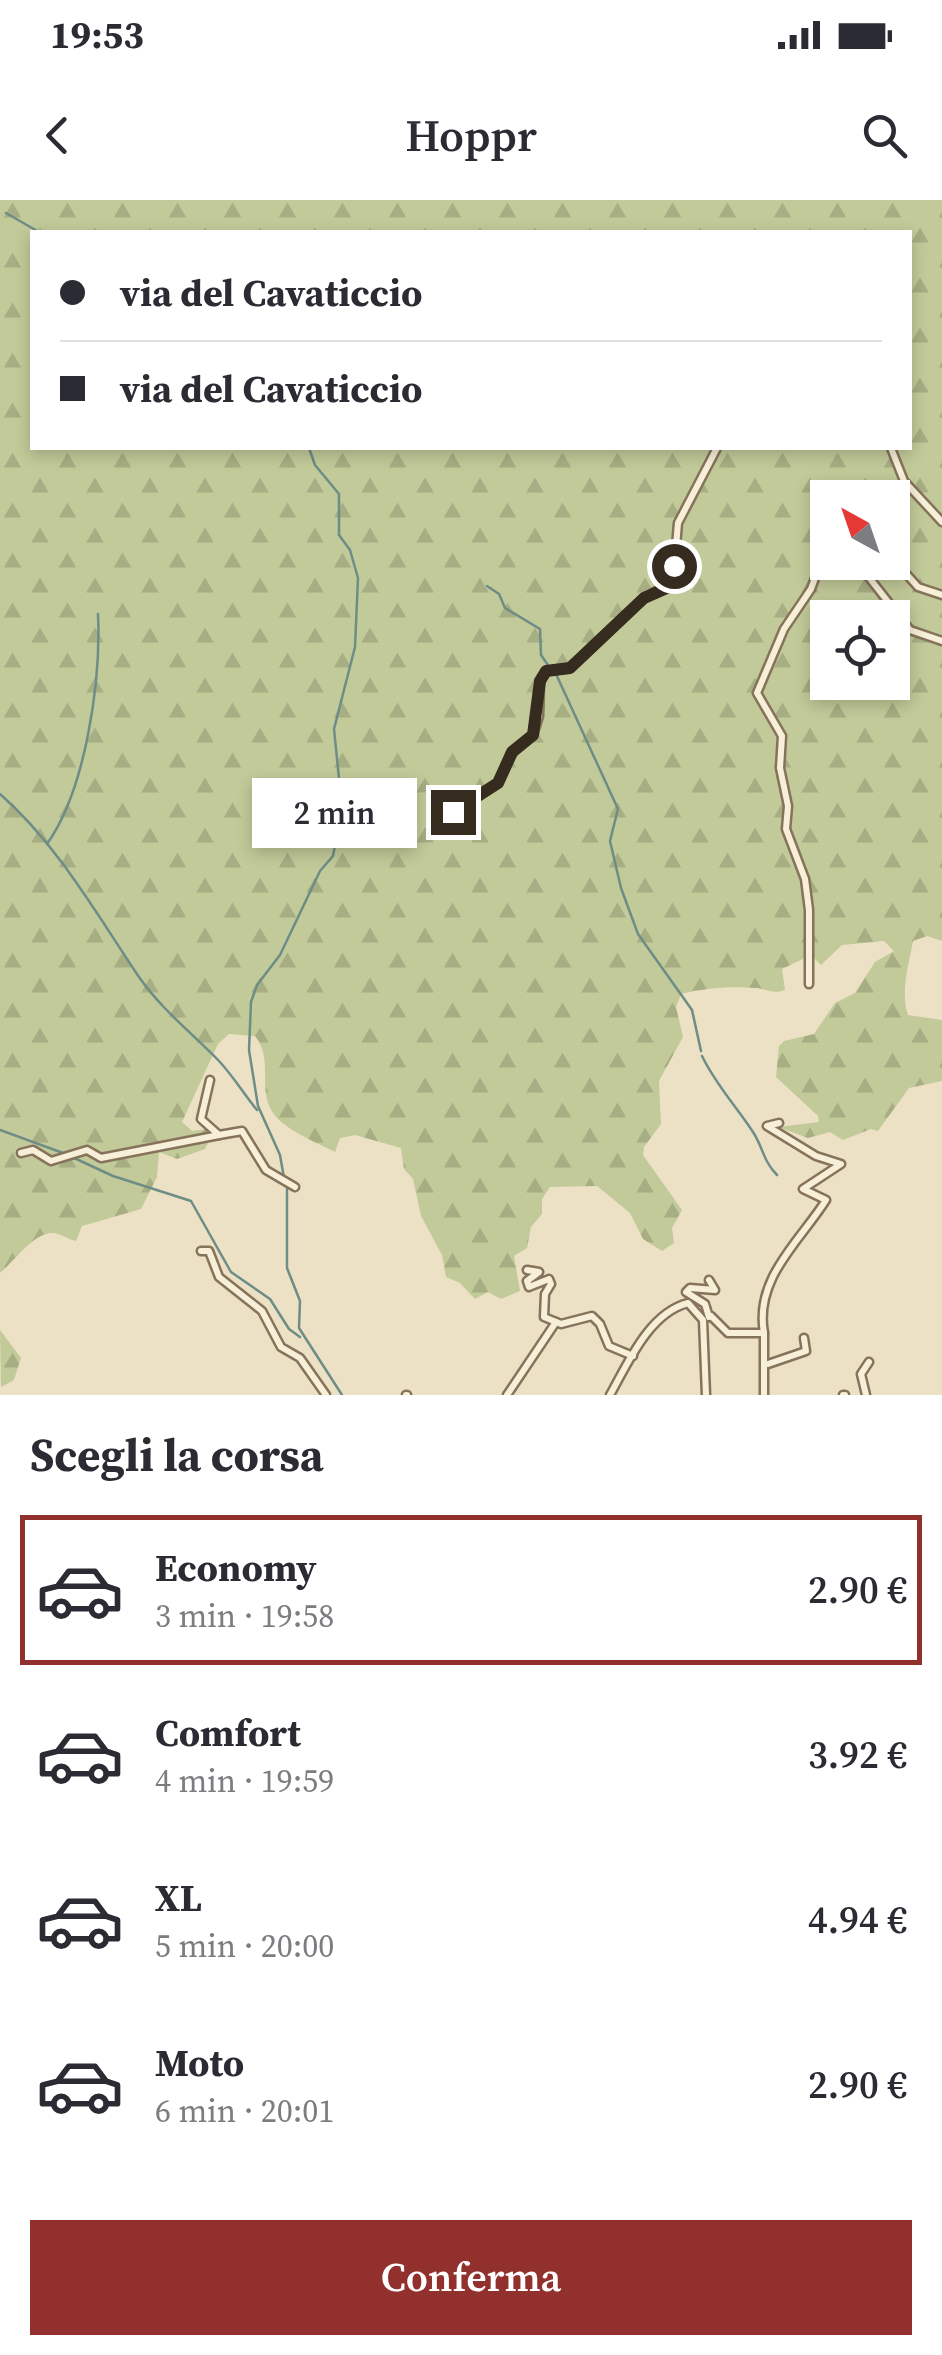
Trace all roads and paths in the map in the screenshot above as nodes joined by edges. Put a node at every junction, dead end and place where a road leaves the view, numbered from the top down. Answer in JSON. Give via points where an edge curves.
{"nodes":[{"id":1,"x":716,"y":450,"type":"edge"},
{"id":2,"x":892,"y":450,"type":"edge"},
{"id":3,"x":942,"y":522,"type":"edge"},
{"id":4,"x":910,"y":578,"type":"edge"},
{"id":5,"x":814,"y":580,"type":"edge"},
{"id":6,"x":870,"y":580,"type":"edge"},
{"id":7,"x":942,"y":595,"type":"edge"},
{"id":8,"x":942,"y":641,"type":"edge"},
{"id":9,"x":453,"y":812,"type":"dead end"},
{"id":10,"x":808,"y":984,"type":"dead end"},
{"id":11,"x":210,"y":1080,"type":"dead end"},
{"id":12,"x":779,"y":1124,"type":"dead end"},
{"id":13,"x":219,"y":1135,"type":"junction"},
{"id":14,"x":20,"y":1152,"type":"dead end"},
{"id":15,"x":290,"y":1185,"type":"dead end"},
{"id":16,"x":201,"y":1251,"type":"dead end"},
{"id":17,"x":527,"y":1270,"type":"dead end"},
{"id":18,"x":709,"y":1280,"type":"dead end"},
{"id":19,"x":708,"y":1318,"type":"junction"},
{"id":20,"x":556,"y":1322,"type":"junction"},
{"id":21,"x":764,"y":1333,"type":"junction"},
{"id":22,"x":804,"y":1338,"type":"dead end"},
{"id":23,"x":633,"y":1356,"type":"junction"},
{"id":24,"x":868,"y":1362,"type":"dead end"},
{"id":25,"x":768,"y":1364,"type":"junction"},
{"id":26,"x":326,"y":1395,"type":"edge"},
{"id":27,"x":507,"y":1395,"type":"edge"},
{"id":28,"x":610,"y":1395,"type":"edge"},
{"id":29,"x":706,"y":1395,"type":"edge"},
{"id":30,"x":764,"y":1395,"type":"edge"},
{"id":31,"x":866,"y":1395,"type":"edge"}],
"edges":[{"from":1,"to":9,"type":"street","via":[[678,523],[674,582],[644,598],[570,668],[546,671],[533,735],[512,752],[498,783]]},
{"from":2,"to":3,"type":"street","via":[[898,472]]},
{"from":4,"to":7,"type":"street"},
{"from":5,"to":10,"type":"street","via":[[756,693],[782,736],[786,830],[809,910]]},
{"from":6,"to":8,"type":"street","via":[[910,630]]},
{"from":11,"to":13,"type":"street","via":[[200,1115]]},
{"from":12,"to":21,"type":"street","via":[[768,1126],[841,1164],[804,1189],[826,1200],[782,1256],[761,1314]]},
{"from":13,"to":14,"type":"street","via":[[101,1158],[86,1150],[48,1161],[33,1150]]},
{"from":13,"to":15,"type":"street","via":[[242,1131],[266,1170]]},
{"from":16,"to":26,"type":"street","via":[[209,1251],[219,1276],[262,1310],[282,1348],[300,1358]]},
{"from":17,"to":20,"type":"street","via":[[539,1272],[529,1287],[550,1281],[543,1315]]},
{"from":18,"to":19,"type":"street","via":[[715,1290],[686,1292],[705,1304]]},
{"from":19,"to":21,"type":"street","via":[[728,1333]]},
{"from":19,"to":23,"type":"street","via":[[696,1307],[680,1306]]},
{"from":19,"to":29,"type":"street"},
{"from":20,"to":23,"type":"street","via":[[592,1316],[608,1346]]},
{"from":20,"to":27,"type":"street"},
{"from":21,"to":25,"type":"street"},
{"from":22,"to":25,"type":"street","via":[[806,1351]]},
{"from":23,"to":28,"type":"street"},
{"from":24,"to":31,"type":"street","via":[[861,1374]]},
{"from":25,"to":30,"type":"street"}]}
